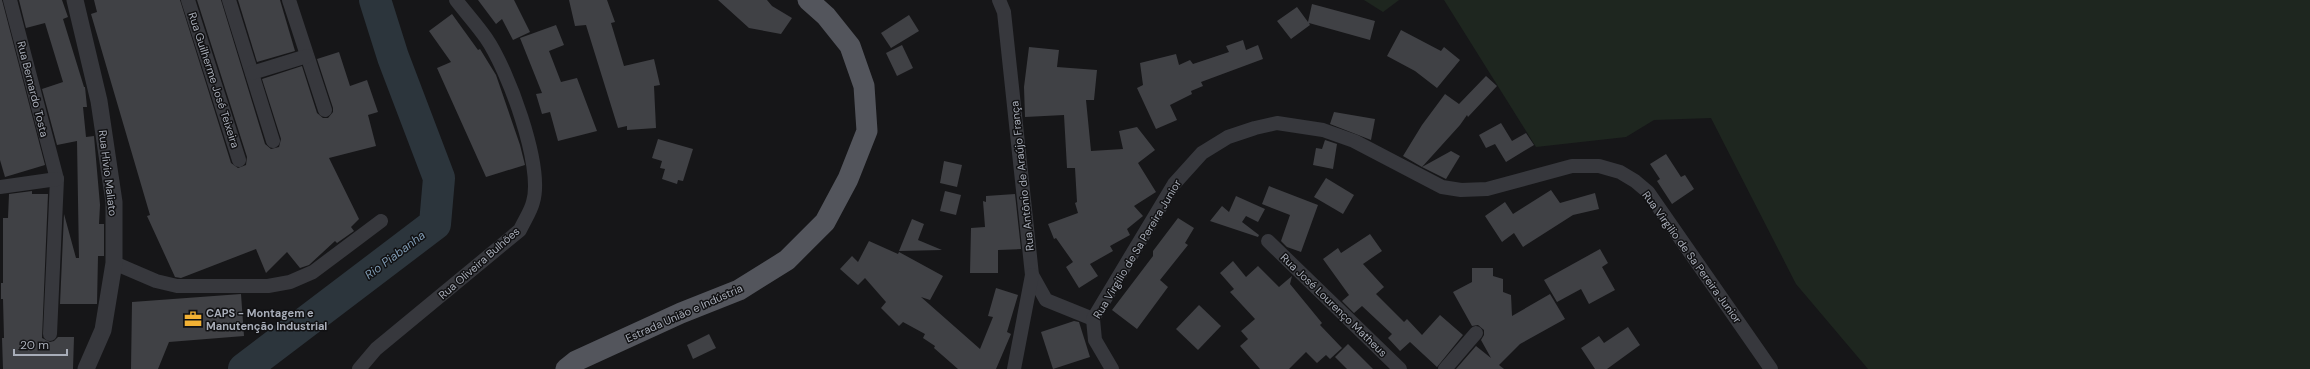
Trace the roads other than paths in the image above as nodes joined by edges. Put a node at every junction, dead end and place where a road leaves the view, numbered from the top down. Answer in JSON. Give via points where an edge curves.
{"nodes":[{"id":1,"x":10,"y":0,"type":"edge"},
{"id":2,"x":75,"y":0,"type":"edge"},
{"id":3,"x":188,"y":0,"type":"edge"},
{"id":4,"x":229,"y":0,"type":"edge"},
{"id":5,"x":289,"y":0,"type":"edge"},
{"id":6,"x":456,"y":0,"type":"edge"},
{"id":7,"x":808,"y":0,"type":"edge"},
{"id":8,"x":999,"y":0,"type":"edge"},
{"id":9,"x":307,"y":56,"type":"junction"},
{"id":10,"x":252,"y":74,"type":"junction"},
{"id":11,"x":325,"y":110,"type":"dead end"},
{"id":12,"x":273,"y":141,"type":"dead end"},
{"id":13,"x":239,"y":160,"type":"dead end"},
{"id":14,"x":56,"y":179,"type":"junction"},
{"id":15,"x":0,"y":187,"type":"edge"},
{"id":16,"x":381,"y":221,"type":"dead end"},
{"id":17,"x":1268,"y":241,"type":"dead end"},
{"id":18,"x":114,"y":263,"type":"junction"},
{"id":19,"x":1032,"y":275,"type":"junction"},
{"id":20,"x":1093,"y":319,"type":"junction"},
{"id":21,"x":1476,"y":333,"type":"dead end"},
{"id":22,"x":50,"y":334,"type":"dead end"},
{"id":23,"x":86,"y":369,"type":"edge"},
{"id":24,"x":359,"y":369,"type":"edge"},
{"id":25,"x":566,"y":369,"type":"edge"},
{"id":26,"x":1014,"y":369,"type":"edge"},
{"id":27,"x":1112,"y":369,"type":"edge"},
{"id":28,"x":1400,"y":369,"type":"edge"},
{"id":29,"x":1445,"y":369,"type":"edge"},
{"id":30,"x":1771,"y":369,"type":"edge"}],
"edges":[{"from":1,"to":14,"type":"street","name":"Rua Bernardo Tosta"},
{"from":2,"to":18,"type":"street","name":"Rua Hivio Maliato","via":[[99,101],[114,202]]},
{"from":3,"to":13,"type":"street","name":"Rua Guilherme José Teixeira"},
{"from":4,"to":10,"type":"street"},
{"from":5,"to":9,"type":"street"},
{"from":6,"to":24,"type":"street","name":"Rua Oliveira Bulhões","via":[[487,39],[512,90],[530,144],[535,180],[534,202],[520,230],[376,349]]},
{"from":7,"to":25,"type":"main road","name":"Estrada União e Indústria","via":[[826,16],[850,46],[864,86],[867,131],[848,179],[825,222],[787,260],[739,290],[681,313],[576,361]]},
{"from":8,"to":19,"type":"street","name":"Rua Antônio de Araújo França","via":[[1004,12]]},
{"from":9,"to":10,"type":"street"},
{"from":9,"to":11,"type":"street"},
{"from":10,"to":12,"type":"street"},
{"from":14,"to":15,"type":"street"},
{"from":14,"to":22,"type":"street","name":"Rua Bernardo Tosta"},
{"from":16,"to":18,"type":"street","via":[[313,272],[290,282],[275,285],[177,286],[156,281]]},
{"from":17,"to":28,"type":"street","name":"Rua José Lourenço Matheus"},
{"from":18,"to":23,"type":"street","name":"Rua Hivio Maliato","via":[[103,330]]},
{"from":19,"to":20,"type":"street","name":"Rua Antônio de Araújo França","via":[[1046,300]]},
{"from":19,"to":26,"type":"street"},
{"from":20,"to":27,"type":"street","name":"Rua Virgilio de Sa Pereira Junior","via":[[1095,340]]},
{"from":20,"to":30,"type":"street","name":"Rua Virgilio de Sa Pereira Junior","via":[[1174,184],[1202,153],[1228,137],[1278,123],[1323,130],[1348,139],[1442,187],[1461,190],[1487,189],[1572,166],[1599,166],[1620,172],[1648,192]]},
{"from":21,"to":29,"type":"street"}]}
